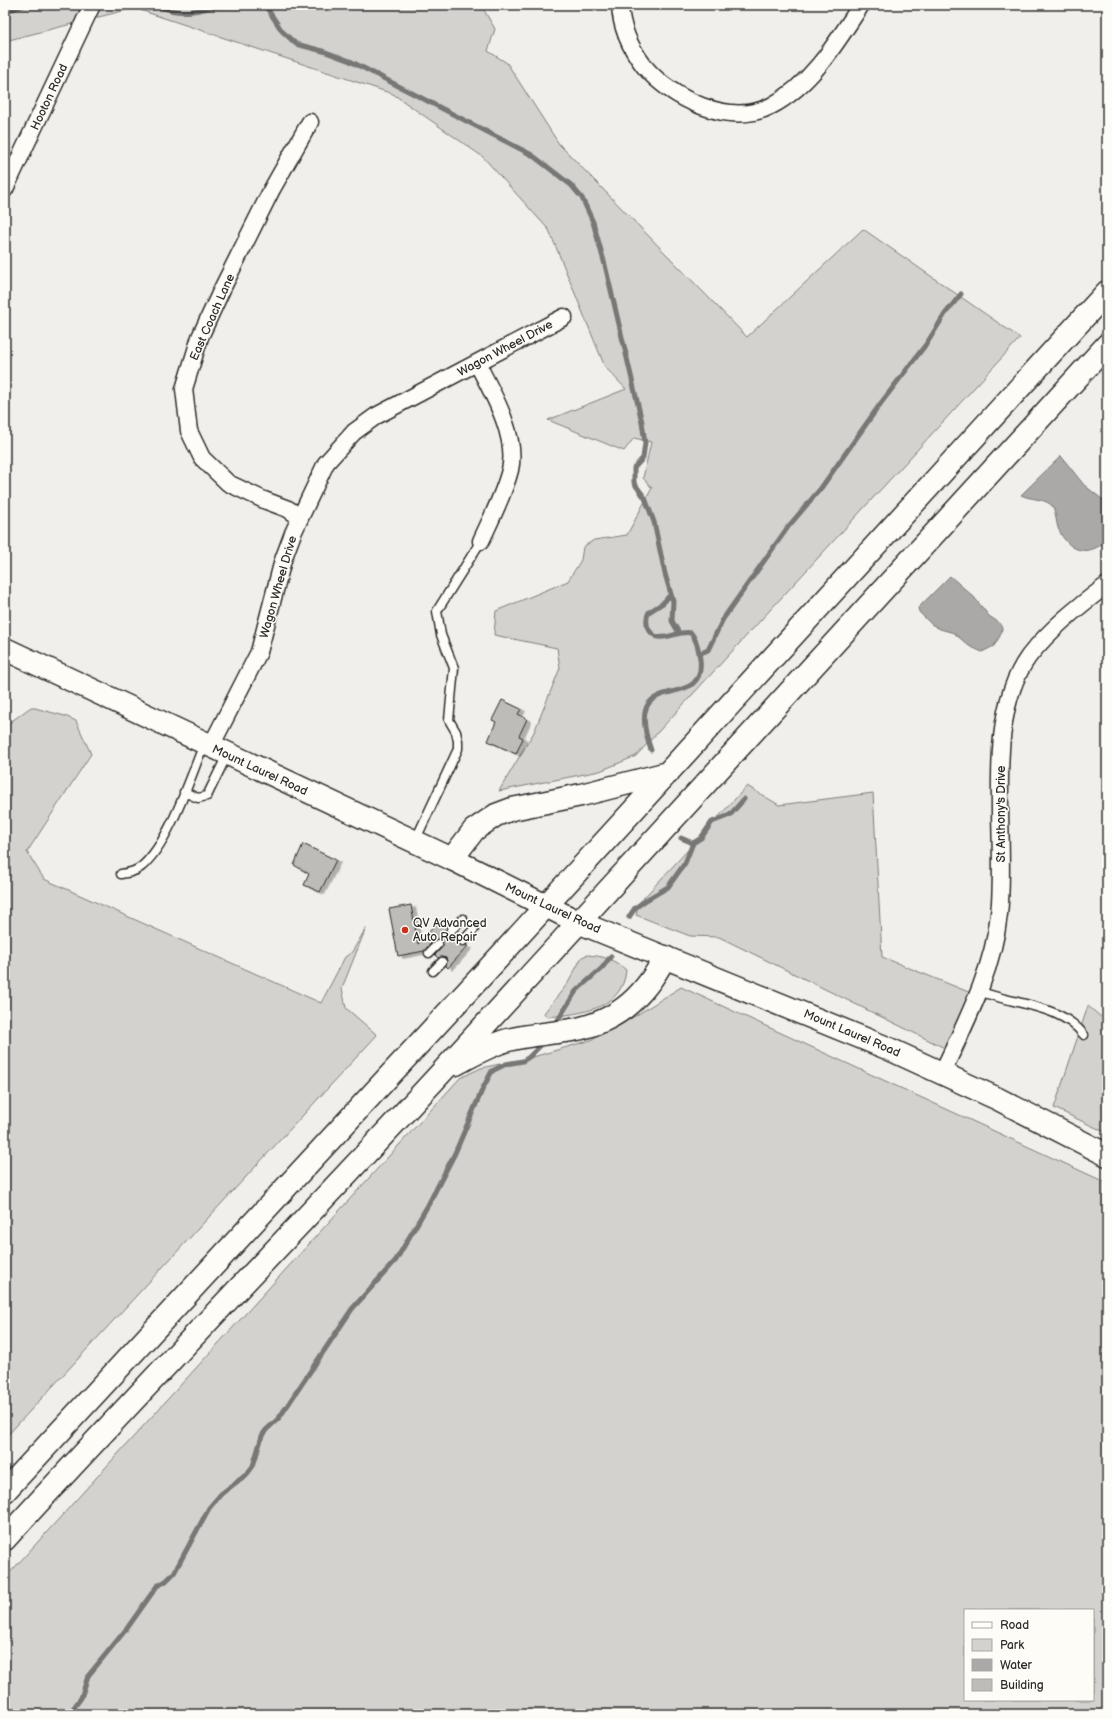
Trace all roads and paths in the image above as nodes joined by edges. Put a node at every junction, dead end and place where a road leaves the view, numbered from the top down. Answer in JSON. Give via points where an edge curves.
{"nodes":[{"id":1,"x":92,"y":5,"type":"edge"},
{"id":2,"x":620,"y":5,"type":"edge"},
{"id":3,"x":860,"y":5,"type":"edge"},
{"id":4,"x":310,"y":122,"type":"dead end"},
{"id":5,"x":5,"y":189,"type":"edge"},
{"id":6,"x":1107,"y":292,"type":"edge"},
{"id":7,"x":564,"y":317,"type":"dead end"},
{"id":8,"x":1107,"y":345,"type":"edge"},
{"id":9,"x":477,"y":363,"type":"junction"},
{"id":10,"x":300,"y":517,"type":"junction"},
{"id":11,"x":481,"y":541,"type":"joint"},
{"id":12,"x":1107,"y":585,"type":"edge"},
{"id":13,"x":5,"y":649,"type":"edge"},
{"id":14,"x":214,"y":748,"type":"junction"},
{"id":15,"x":668,"y":773,"type":"junction"},
{"id":16,"x":184,"y":792,"type":"junction"},
{"id":17,"x":415,"y":842,"type":"junction"},
{"id":18,"x":452,"y":859,"type":"junction"},
{"id":19,"x":121,"y":874,"type":"dead end"},
{"id":20,"x":546,"y":906,"type":"junction"},
{"id":21,"x":463,"y":919,"type":"dead end"},
{"id":22,"x":578,"y":922,"type":"junction"},
{"id":23,"x":474,"y":929,"type":"dead end"},
{"id":24,"x":451,"y":930,"type":"dead end"},
{"id":25,"x":463,"y":941,"type":"dead end"},
{"id":26,"x":438,"y":944,"type":"dead end"},
{"id":27,"x":429,"y":953,"type":"dead end"},
{"id":28,"x":666,"y":957,"type":"junction"},
{"id":29,"x":442,"y":962,"type":"dead end"},
{"id":30,"x":433,"y":971,"type":"dead end"},
{"id":31,"x":979,"y":991,"type":"junction"},
{"id":32,"x":1084,"y":1035,"type":"dead end"},
{"id":33,"x":442,"y":1071,"type":"junction"},
{"id":34,"x":942,"y":1073,"type":"junction"},
{"id":35,"x":1107,"y":1155,"type":"edge"},
{"id":36,"x":5,"y":1491,"type":"edge"},
{"id":37,"x":5,"y":1539,"type":"edge"}],
"edges":[{"from":1,"to":5,"type":"street","name":"Hooton Road"},
{"from":2,"to":3,"type":"street","via":[[625,31],[633,50],[658,80],[693,102],[731,113],[751,112],[770,107],[787,97],[815,69]]},
{"from":4,"to":10,"type":"street","name":"East Coach Lane","via":[[272,189],[223,287],[200,337],[184,389],[188,431],[202,458],[228,483],[288,509]]},
{"from":6,"to":15,"type":"main road"},
{"from":7,"to":9,"type":"street","name":"Wagon Wheel Drive"},
{"from":8,"to":22,"type":"main road"},
{"from":9,"to":10,"type":"street","name":"Wagon Wheel Drive","via":[[361,426],[326,463]]},
{"from":9,"to":11,"type":"street","via":[[502,417],[508,434],[510,452],[510,469]]},
{"from":10,"to":14,"type":"street","name":"Wagon Wheel Drive","via":[[283,560],[259,652]]},
{"from":11,"to":17,"type":"lane","via":[[437,611],[441,635],[454,668],[449,720],[457,737],[458,749]]},
{"from":12,"to":31,"type":"street","name":"St Anthony's Drive","via":[[1046,636],[1025,663],[1007,706],[1002,733],[999,914],[995,942]]},
{"from":13,"to":14,"type":"main road","name":"Mount Laurel Road"},
{"from":14,"to":16,"type":"lane"},
{"from":14,"to":16,"type":"lane","via":[[207,796],[198,798]]},
{"from":14,"to":17,"type":"main road","name":"Mount Laurel Road"},
{"from":15,"to":18,"type":"main road","via":[[582,795],[512,809],[496,815],[474,830]]},
{"from":15,"to":20,"type":"main road"},
{"from":16,"to":19,"type":"lane","via":[[164,840],[141,867]]},
{"from":17,"to":18,"type":"main road","name":"Mount Laurel Road"},
{"from":18,"to":20,"type":"main road","name":"Mount Laurel Road"},
{"from":20,"to":22,"type":"main road","name":"Mount Laurel Road"},
{"from":20,"to":36,"type":"main road"},
{"from":21,"to":24,"type":"lane"},
{"from":22,"to":28,"type":"main road","name":"Mount Laurel Road"},
{"from":22,"to":33,"type":"main road"},
{"from":23,"to":25,"type":"lane"},
{"from":26,"to":27,"type":"lane"},
{"from":28,"to":33,"type":"main road","via":[[645,987],[627,1006],[610,1018],[588,1027],[506,1040]]},
{"from":28,"to":34,"type":"main road","name":"Mount Laurel Road","via":[[852,1032]]},
{"from":29,"to":30,"type":"lane"},
{"from":31,"to":32,"type":"lane","via":[[1054,1012],[1078,1027]]},
{"from":31,"to":34,"type":"street","name":"St Anthony's Drive"},
{"from":33,"to":37,"type":"main road"},
{"from":34,"to":35,"type":"main road","name":"Mount Laurel Road"}]}
